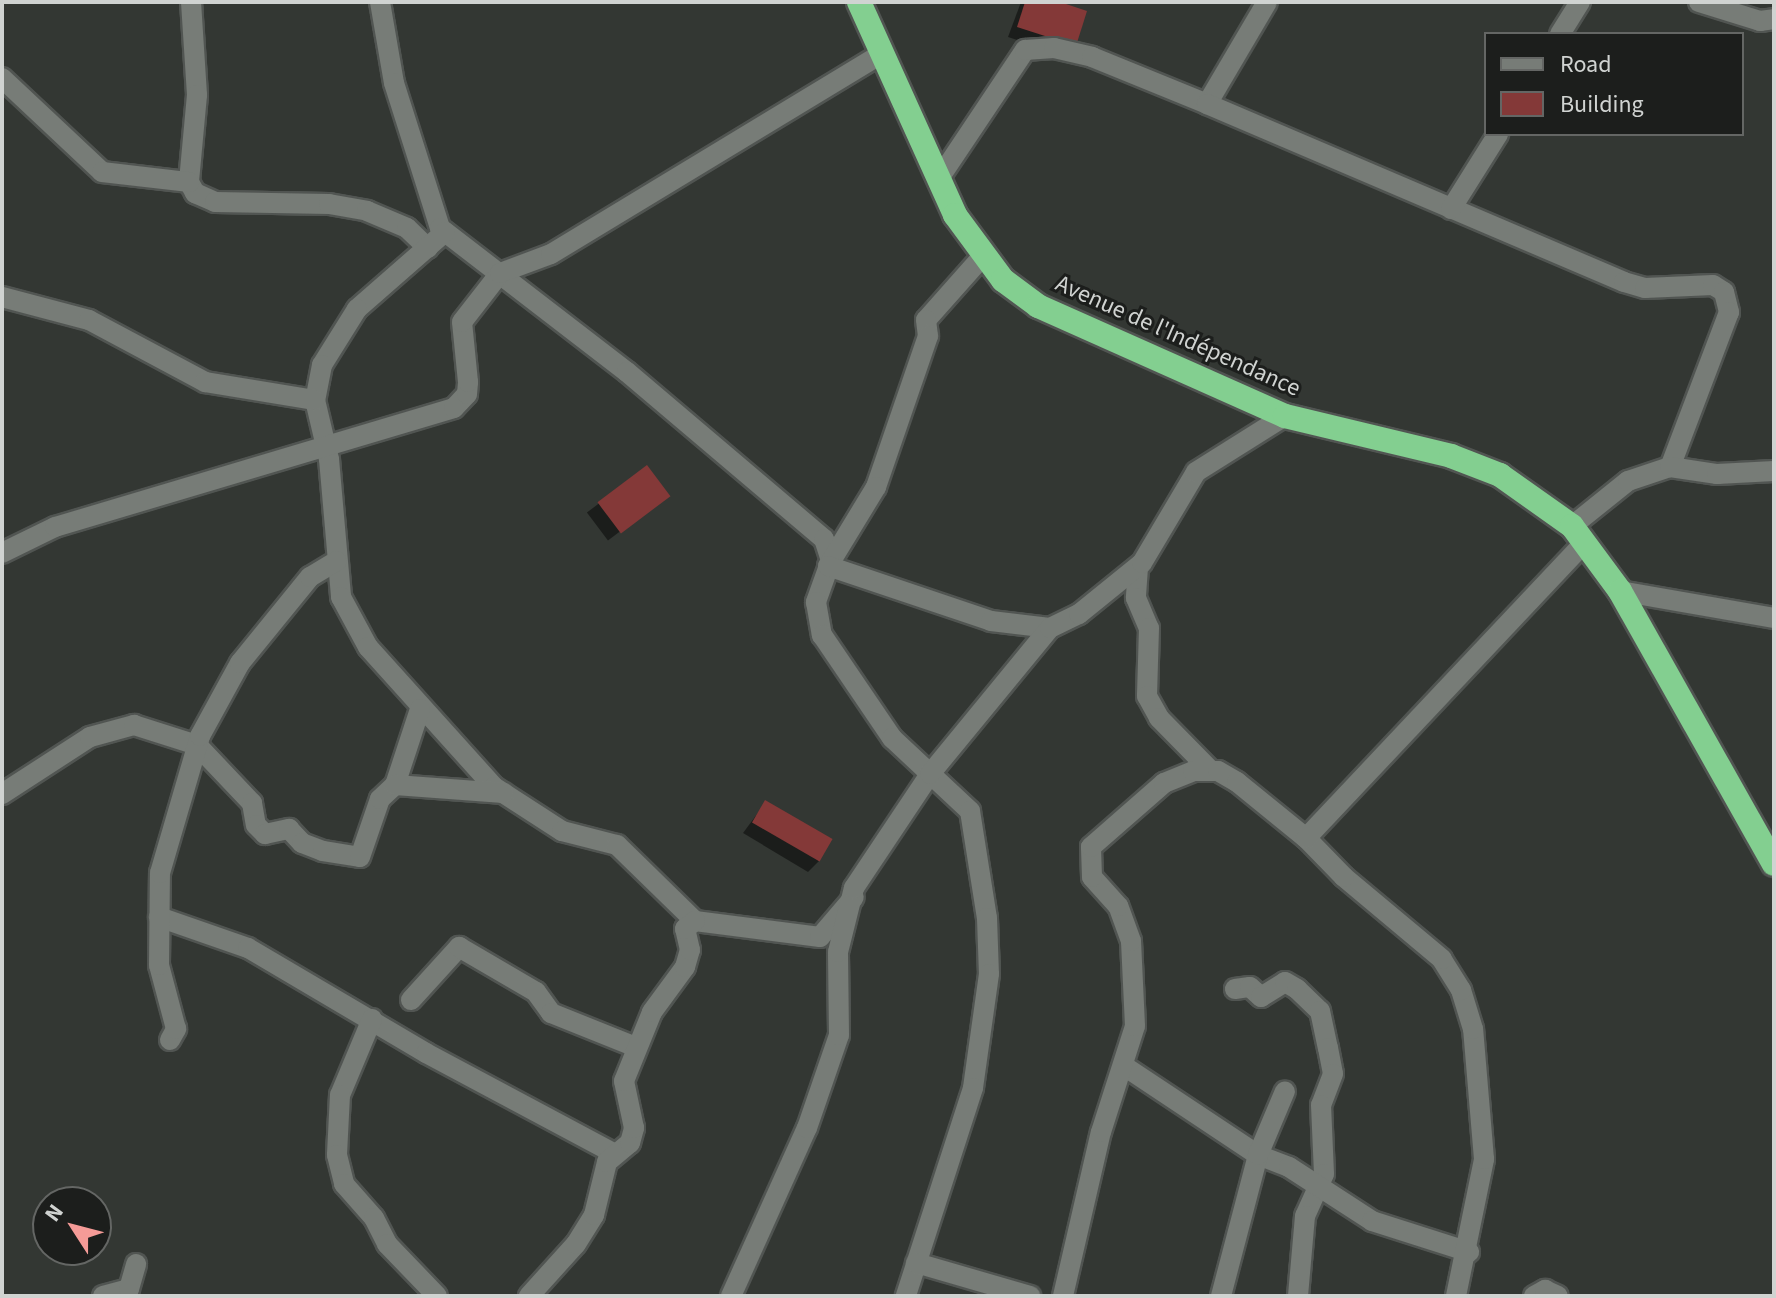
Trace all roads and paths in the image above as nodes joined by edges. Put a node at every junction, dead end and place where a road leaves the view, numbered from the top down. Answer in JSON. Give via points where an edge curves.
{"nodes":[{"id":1,"x":191,"y":2,"type":"edge"},
{"id":2,"x":859,"y":2,"type":"edge"},
{"id":3,"x":1267,"y":2,"type":"edge"},
{"id":4,"x":1580,"y":2,"type":"edge"},
{"id":5,"x":1699,"y":2,"type":"edge"},
{"id":6,"x":386,"y":7,"type":"edge"},
{"id":7,"x":1774,"y":19,"type":"edge"},
{"id":8,"x":1561,"y":32,"type":"edge"},
{"id":9,"x":880,"y":55,"type":"junction"},
{"id":10,"x":2,"y":78,"type":"edge"},
{"id":11,"x":1207,"y":104,"type":"junction"},
{"id":12,"x":1497,"y":136,"type":"edge"},
{"id":13,"x":940,"y":177,"type":"junction"},
{"id":14,"x":189,"y":182,"type":"junction"},
{"id":15,"x":1451,"y":209,"type":"junction"},
{"id":16,"x":445,"y":232,"type":"junction"},
{"id":17,"x":428,"y":248,"type":"junction"},
{"id":18,"x":982,"y":257,"type":"junction"},
{"id":19,"x":500,"y":273,"type":"junction"},
{"id":20,"x":2,"y":297,"type":"edge"},
{"id":21,"x":315,"y":400,"type":"junction"},
{"id":22,"x":1285,"y":416,"type":"junction"},
{"id":23,"x":325,"y":445,"type":"junction"},
{"id":24,"x":1670,"y":467,"type":"junction"},
{"id":25,"x":1774,"y":471,"type":"edge"},
{"id":26,"x":1578,"y":534,"type":"junction"},
{"id":27,"x":2,"y":553,"type":"edge"},
{"id":28,"x":337,"y":561,"type":"junction"},
{"id":29,"x":828,"y":566,"type":"junction"},
{"id":30,"x":1138,"y":567,"type":"junction"},
{"id":31,"x":1620,"y":591,"type":"junction"},
{"id":32,"x":1774,"y":618,"type":"edge"},
{"id":33,"x":1050,"y":628,"type":"junction"},
{"id":34,"x":420,"y":709,"type":"junction"},
{"id":35,"x":197,"y":745,"type":"junction"},
{"id":36,"x":1211,"y":771,"type":"junction"},
{"id":37,"x":930,"y":774,"type":"junction"},
{"id":38,"x":395,"y":785,"type":"junction"},
{"id":39,"x":504,"y":793,"type":"junction"},
{"id":40,"x":2,"y":794,"type":"edge"},
{"id":41,"x":1306,"y":838,"type":"junction"},
{"id":42,"x":1774,"y":864,"type":"edge"},
{"id":43,"x":854,"y":897,"type":"junction"},
{"id":44,"x":159,"y":917,"type":"junction"},
{"id":45,"x":695,"y":921,"type":"junction"},
{"id":46,"x":815,"y":936,"type":"junction"},
{"id":47,"x":840,"y":963,"type":"junction"},
{"id":48,"x":1235,"y":989,"type":"dead end"},
{"id":49,"x":411,"y":1000,"type":"dead end"},
{"id":50,"x":372,"y":1019,"type":"junction"},
{"id":51,"x":170,"y":1040,"type":"dead end"},
{"id":52,"x":636,"y":1047,"type":"junction"},
{"id":53,"x":1124,"y":1066,"type":"junction"},
{"id":54,"x":1285,"y":1091,"type":"dead end"},
{"id":55,"x":615,"y":1154,"type":"junction"},
{"id":56,"x":1258,"y":1155,"type":"junction"},
{"id":57,"x":1316,"y":1185,"type":"junction"},
{"id":58,"x":1469,"y":1252,"type":"junction"},
{"id":59,"x":916,"y":1263,"type":"junction"},
{"id":60,"x":136,"y":1264,"type":"dead end"},
{"id":61,"x":1459,"y":1293,"type":"edge"},
{"id":62,"x":103,"y":1296,"type":"edge"},
{"id":63,"x":437,"y":1296,"type":"edge"},
{"id":64,"x":529,"y":1296,"type":"edge"},
{"id":65,"x":731,"y":1296,"type":"edge"},
{"id":66,"x":906,"y":1296,"type":"edge"},
{"id":67,"x":1030,"y":1296,"type":"edge"},
{"id":68,"x":1063,"y":1296,"type":"edge"},
{"id":69,"x":1221,"y":1296,"type":"edge"},
{"id":70,"x":1298,"y":1296,"type":"edge"},
{"id":71,"x":1534,"y":1296,"type":"edge"},
{"id":72,"x":1558,"y":1296,"type":"edge"}],
"edges":[{"from":1,"to":14,"type":"street","via":[[197,95]]},
{"from":2,"to":9,"type":"highway","name":"Avenue de l'Indépendance"},
{"from":3,"to":11,"type":"street"},
{"from":4,"to":8,"type":"street"},
{"from":5,"to":7,"type":"street","via":[[1760,21]]},
{"from":6,"to":16,"type":"street","via":[[394,83],[429,200]]},
{"from":9,"to":13,"type":"highway","name":"Avenue de l'Indépendance"},
{"from":9,"to":19,"type":"street","via":[[551,254]]},
{"from":10,"to":14,"type":"street","via":[[102,172]]},
{"from":11,"to":13,"type":"street","via":[[1092,57],[1054,48],[1025,50]]},
{"from":11,"to":15,"type":"street"},
{"from":12,"to":15,"type":"street"},
{"from":13,"to":18,"type":"highway","name":"Avenue de l'Indépendance","via":[[955,215]]},
{"from":14,"to":17,"type":"street","via":[[195,193],[215,202],[329,204],[367,211],[407,228]]},
{"from":15,"to":24,"type":"street","via":[[1624,282],[1645,288],[1713,285],[1724,292],[1729,312]]},
{"from":16,"to":17,"type":"street"},
{"from":16,"to":19,"type":"street"},
{"from":17,"to":21,"type":"street","via":[[357,309],[322,365]]},
{"from":18,"to":22,"type":"highway","name":"Avenue de l'Indépendance","via":[[1038,306]]},
{"from":18,"to":29,"type":"street","via":[[926,320],[928,336],[881,476]]},
{"from":19,"to":23,"type":"street","via":[[462,322],[468,382],[462,403]]},
{"from":19,"to":29,"type":"street","via":[[768,487],[824,539]]},
{"from":20,"to":21,"type":"street","via":[[89,320],[205,382]]},
{"from":21,"to":23,"type":"street"},
{"from":22,"to":26,"type":"highway","name":"Avenue de l'Indépendance","via":[[1451,456],[1500,475]]},
{"from":22,"to":30,"type":"street","via":[[1196,472]]},
{"from":23,"to":27,"type":"street","via":[[55,527]]},
{"from":23,"to":28,"type":"street"},
{"from":24,"to":25,"type":"street","via":[[1717,474]]},
{"from":24,"to":26,"type":"street","via":[[1628,481]]},
{"from":26,"to":31,"type":"highway","name":"Avenue de l'Indépendance"},
{"from":26,"to":41,"type":"street"},
{"from":28,"to":34,"type":"street","via":[[341,597],[368,647]]},
{"from":28,"to":35,"type":"street","via":[[310,577],[240,663]]},
{"from":29,"to":33,"type":"street","via":[[991,621]]},
{"from":29,"to":37,"type":"street","via":[[816,602],[822,635],[892,738]]},
{"from":30,"to":33,"type":"street","via":[[1079,614]]},
{"from":30,"to":36,"type":"street","via":[[1136,598],[1149,628],[1147,696],[1159,718]]},
{"from":31,"to":32,"type":"street"},
{"from":31,"to":42,"type":"highway","name":"Avenue de l'Indépendance"},
{"from":33,"to":37,"type":"street"},
{"from":34,"to":38,"type":"street"},
{"from":34,"to":39,"type":"street"},
{"from":35,"to":38,"type":"street","via":[[252,803],[256,825],[265,834],[289,829],[302,843],[360,857],[380,799]]},
{"from":35,"to":40,"type":"street","via":[[147,727],[112,730],[33,770]]},
{"from":35,"to":44,"type":"street","via":[[160,873]]},
{"from":36,"to":41,"type":"street","via":[[1237,782]]},
{"from":36,"to":53,"type":"street","via":[[1193,771],[1164,783],[1091,847],[1092,877],[1118,906],[1131,941],[1135,1026]]},
{"from":37,"to":43,"type":"street","via":[[854,888]]},
{"from":37,"to":59,"type":"street","via":[[961,799],[977,832],[989,974],[973,1088]]},
{"from":38,"to":39,"type":"street"},
{"from":39,"to":45,"type":"street","via":[[562,831],[617,845]]},
{"from":41,"to":58,"type":"street","via":[[1442,959],[1461,990],[1473,1029],[1484,1159]]},
{"from":43,"to":46,"type":"street"},
{"from":43,"to":47,"type":"street","via":[[838,952]]},
{"from":44,"to":50,"type":"street","via":[[235,941]]},
{"from":44,"to":51,"type":"street","via":[[159,965],[176,1029]]},
{"from":45,"to":46,"type":"street"},
{"from":45,"to":52,"type":"street","via":[[685,929],[690,950],[685,967],[661,996]]},
{"from":46,"to":47,"type":"street"},
{"from":47,"to":65,"type":"street","via":[[839,1035],[807,1128]]},
{"from":48,"to":57,"type":"street","via":[[1250,987],[1261,997],[1285,982],[1320,1011],[1333,1074],[1321,1105],[1324,1174]]},
{"from":49,"to":52,"type":"street","via":[[459,947],[536,992],[551,1013]]},
{"from":50,"to":55,"type":"street"},
{"from":50,"to":63,"type":"street","via":[[340,1095],[337,1155],[344,1184],[374,1218],[410,1274]]},
{"from":52,"to":55,"type":"street","via":[[624,1081],[634,1128],[630,1143]]},
{"from":53,"to":56,"type":"street"},
{"from":53,"to":68,"type":"street","via":[[1101,1132]]},
{"from":54,"to":56,"type":"street"},
{"from":55,"to":64,"type":"street","via":[[607,1162],[594,1215],[576,1244]]},
{"from":56,"to":57,"type":"street"},
{"from":56,"to":69,"type":"street"},
{"from":57,"to":58,"type":"street","via":[[1372,1221]]},
{"from":57,"to":70,"type":"street","via":[[1300,1243],[1305,1259]]},
{"from":58,"to":61,"type":"street"},
{"from":59,"to":66,"type":"street"},
{"from":59,"to":67,"type":"street"},
{"from":60,"to":62,"type":"street","via":[[129,1289]]},
{"from":71,"to":72,"type":"street","via":[[1545,1290]]}]}
